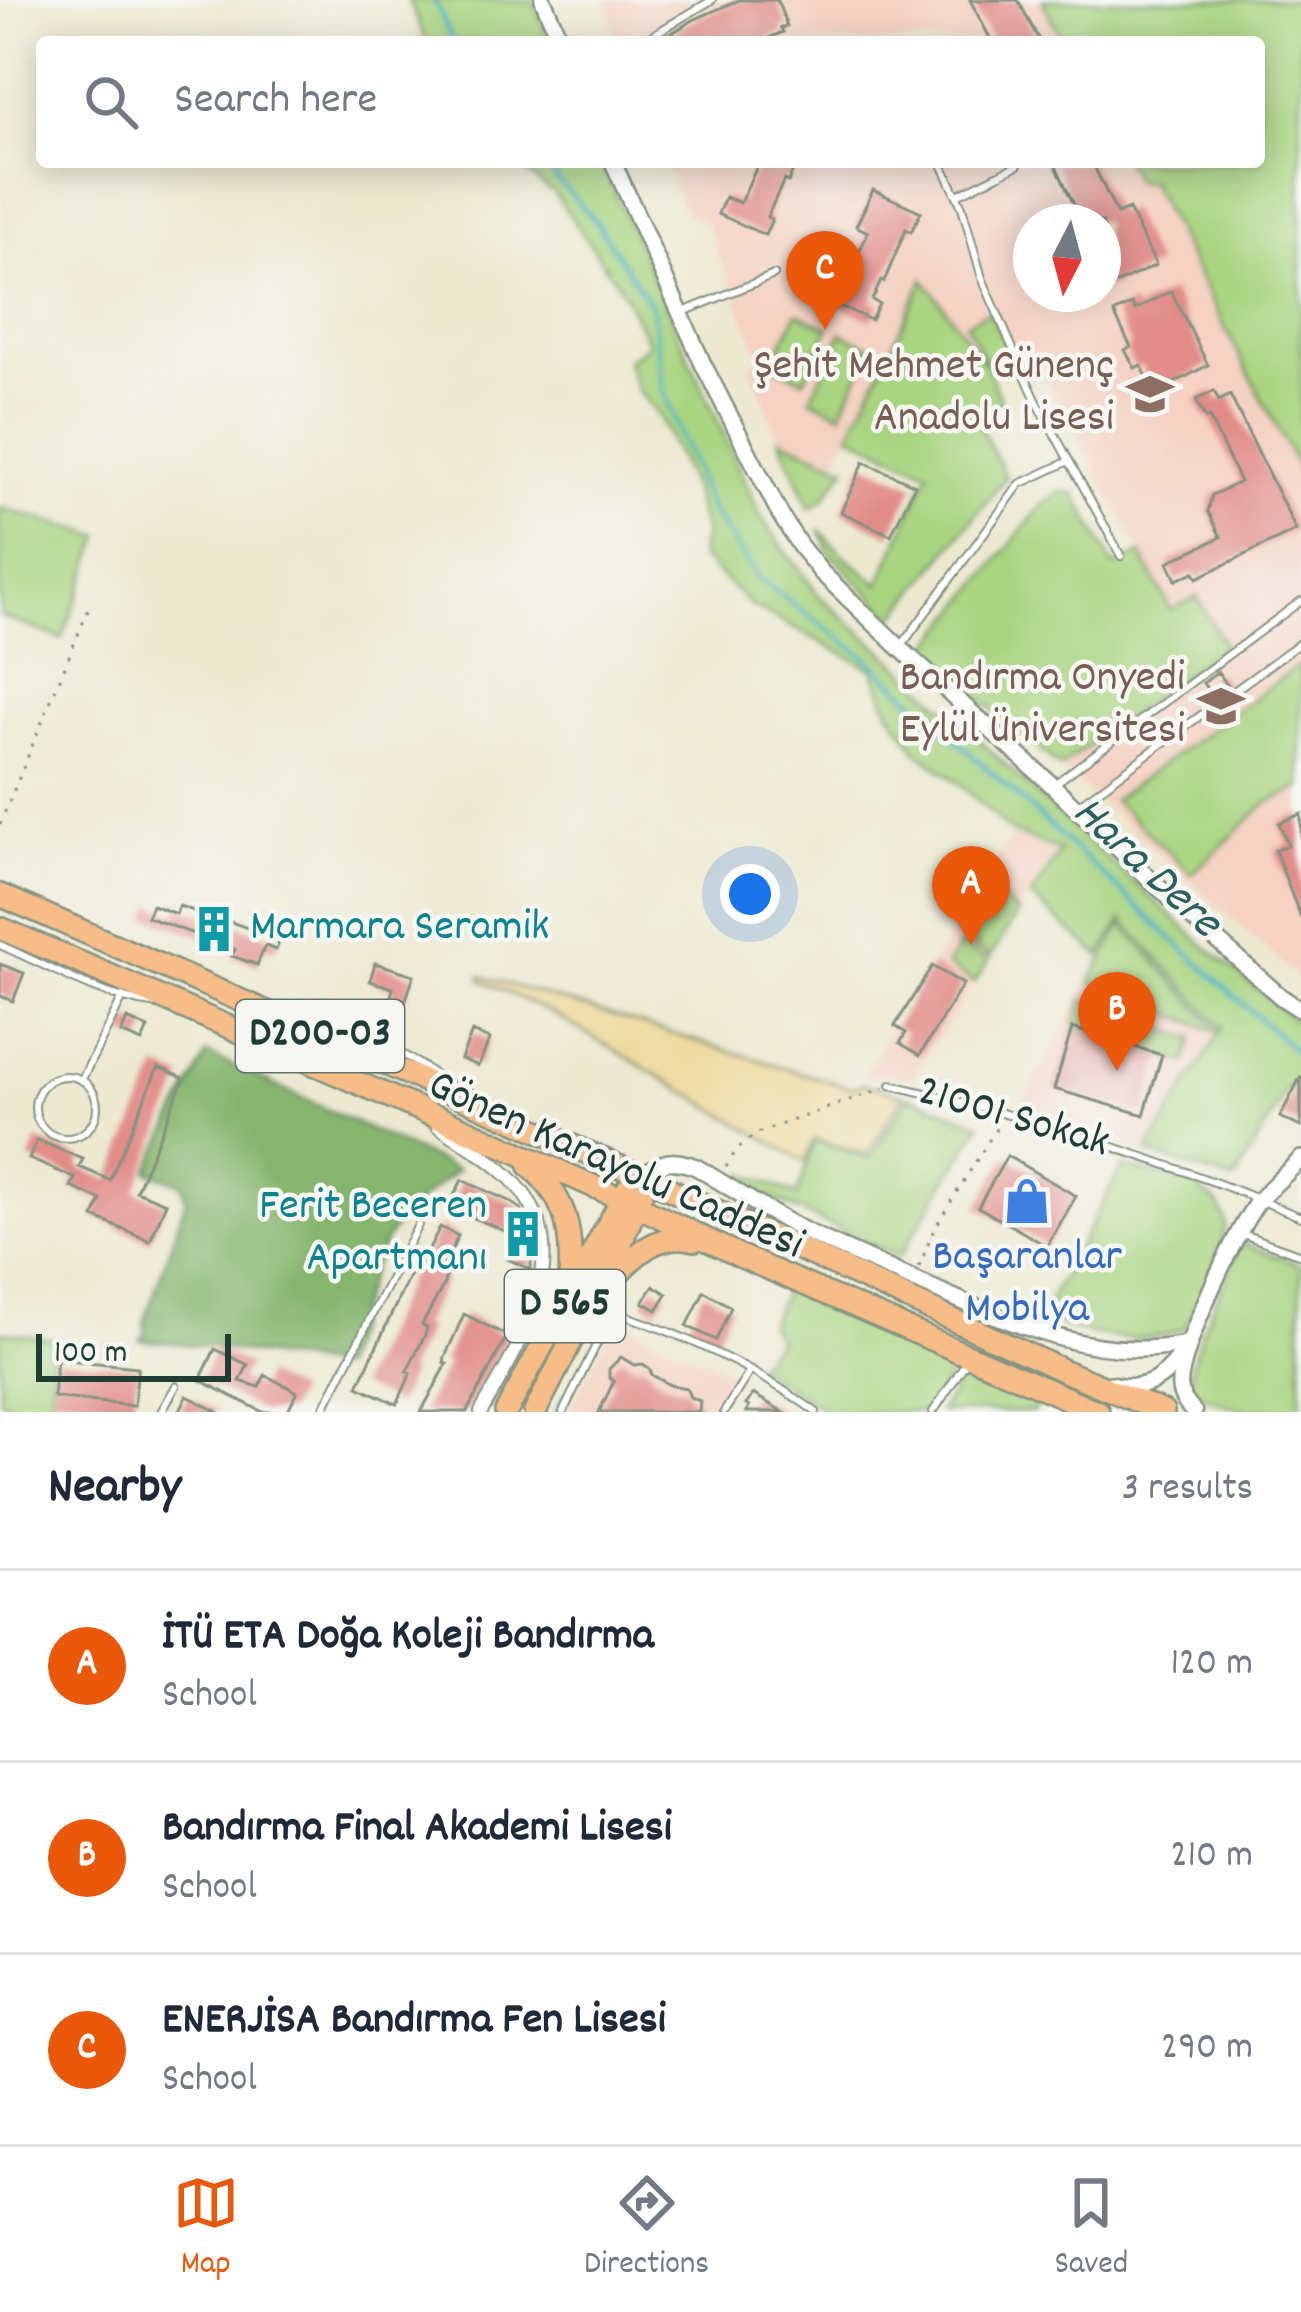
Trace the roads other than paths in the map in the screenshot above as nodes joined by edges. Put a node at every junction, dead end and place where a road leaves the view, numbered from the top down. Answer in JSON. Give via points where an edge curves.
{"nodes":[{"id":1,"x":543,"y":0,"type":"edge"},
{"id":2,"x":712,"y":0,"type":"edge"},
{"id":3,"x":558,"y":36,"type":"edge"},
{"id":4,"x":651,"y":36,"type":"edge"},
{"id":5,"x":616,"y":168,"type":"edge"},
{"id":6,"x":944,"y":168,"type":"edge"},
{"id":7,"x":1012,"y":168,"type":"edge"},
{"id":8,"x":956,"y":195,"type":"junction"},
{"id":9,"x":774,"y":275,"type":"dead end"},
{"id":10,"x":680,"y":313,"type":"junction"},
{"id":11,"x":1070,"y":461,"type":"junction"},
{"id":12,"x":1121,"y":556,"type":"dead end"},
{"id":13,"x":1301,"y":602,"type":"edge"},
{"id":14,"x":1301,"y":642,"type":"edge"},
{"id":15,"x":900,"y":648,"type":"junction"},
{"id":16,"x":1052,"y":785,"type":"junction"},
{"id":17,"x":1075,"y":807,"type":"junction"},
{"id":18,"x":0,"y":895,"type":"edge"},
{"id":19,"x":0,"y":928,"type":"edge"},
{"id":20,"x":0,"y":945,"type":"edge"},
{"id":21,"x":123,"y":998,"type":"junction"},
{"id":22,"x":180,"y":1007,"type":"junction"},
{"id":23,"x":1301,"y":1010,"type":"edge"},
{"id":24,"x":82,"y":1079,"type":"junction"},
{"id":25,"x":892,"y":1085,"type":"road end"},
{"id":26,"x":407,"y":1104,"type":"junction"},
{"id":27,"x":467,"y":1130,"type":"junction"},
{"id":28,"x":500,"y":1145,"type":"junction"},
{"id":29,"x":1301,"y":1160,"type":"edge"},
{"id":30,"x":641,"y":1176,"type":"junction"},
{"id":31,"x":1258,"y":1201,"type":"junction"},
{"id":32,"x":630,"y":1202,"type":"junction"},
{"id":33,"x":1301,"y":1216,"type":"edge"},
{"id":34,"x":418,"y":1225,"type":"dead end"},
{"id":35,"x":1239,"y":1233,"type":"junction"},
{"id":36,"x":1301,"y":1255,"type":"edge"},
{"id":37,"x":742,"y":1257,"type":"junction"},
{"id":38,"x":580,"y":1300,"type":"junction"},
{"id":39,"x":613,"y":1311,"type":"junction"},
{"id":40,"x":1190,"y":1342,"type":"junction"},
{"id":41,"x":970,"y":1356,"type":"junction"},
{"id":42,"x":1062,"y":1370,"type":"junction"},
{"id":43,"x":750,"y":1371,"type":"junction"},
{"id":44,"x":176,"y":1386,"type":"dead end"},
{"id":45,"x":161,"y":1412,"type":"edge"},
{"id":46,"x":322,"y":1412,"type":"edge"},
{"id":47,"x":481,"y":1412,"type":"edge"},
{"id":48,"x":506,"y":1412,"type":"edge"},
{"id":49,"x":536,"y":1412,"type":"edge"},
{"id":50,"x":563,"y":1412,"type":"edge"},
{"id":51,"x":724,"y":1412,"type":"edge"},
{"id":52,"x":816,"y":1412,"type":"edge"},
{"id":53,"x":933,"y":1412,"type":"edge"},
{"id":54,"x":1098,"y":1412,"type":"edge"},
{"id":55,"x":1163,"y":1412,"type":"edge"},
{"id":56,"x":1194,"y":1412,"type":"edge"}],
"edges":[{"from":1,"to":3,"type":"street"},
{"from":2,"to":4,"type":"lane"},
{"from":5,"to":10,"type":"street"},
{"from":6,"to":8,"type":"lane"},
{"from":7,"to":8,"type":"lane"},
{"from":8,"to":11,"type":"lane","via":[[982,278]]},
{"from":9,"to":10,"type":"lane"},
{"from":10,"to":15,"type":"street","via":[[781,517],[822,573]]},
{"from":11,"to":12,"type":"lane"},
{"from":11,"to":15,"type":"lane","via":[[1019,484]]},
{"from":13,"to":16,"type":"lane"},
{"from":14,"to":17,"type":"lane"},
{"from":15,"to":16,"type":"street"},
{"from":16,"to":17,"type":"street"},
{"from":17,"to":23,"type":"street"},
{"from":18,"to":30,"type":"highway","name":"Gönen Karayolu Caddesi","number":"D200-03"},
{"from":19,"to":22,"type":"highway","name":"Gönen Karayolu Caddesi","number":"D200-03"},
{"from":20,"to":21,"type":"lane"},
{"from":21,"to":22,"type":"lane"},
{"from":21,"to":24,"type":"lane"},
{"from":22,"to":26,"type":"highway","name":"Gönen Karayolu Caddesi","number":"D200-03"},
{"from":24,"to":24,"type":"lane","via":[[95,1096],[96,1117],[73,1138],[52,1136],[34,1112],[38,1092],[52,1078]]},
{"from":25,"to":31,"type":"lane","name":"21001 Sokak","via":[[1066,1131]]},
{"from":26,"to":27,"type":"highway","name":"Gönen Karayolu Caddesi","number":"D200-03"},
{"from":26,"to":47,"type":"street","via":[[508,1176],[542,1232],[541,1288]]},
{"from":27,"to":28,"type":"highway","name":"Gönen Karayolu Caddesi","number":"D200-03"},
{"from":27,"to":30,"type":"street","via":[[607,1185]]},
{"from":28,"to":32,"type":"highway","name":"Gönen Karayolu Caddesi","number":"D200-03"},
{"from":28,"to":38,"type":"highway","via":[[560,1202]]},
{"from":29,"to":31,"type":"street"},
{"from":30,"to":32,"type":"highway","number":"D 565","via":[[629,1185]]},
{"from":30,"to":40,"type":"street","via":[[659,1163],[682,1161],[797,1227],[1058,1338],[1138,1348]]},
{"from":30,"to":42,"type":"highway","name":"Gönen Karayolu Caddesi","number":"D200-03"},
{"from":31,"to":33,"type":"lane","name":"21001 Sokak"},
{"from":31,"to":35,"type":"street"},
{"from":32,"to":37,"type":"highway","name":"Gönen Karayolu Caddesi","number":"D200-03"},
{"from":32,"to":38,"type":"highway","number":"D 565"},
{"from":34,"to":46,"type":"lane"},
{"from":35,"to":36,"type":"lane"},
{"from":35,"to":40,"type":"street"},
{"from":37,"to":38,"type":"highway","via":[[672,1237],[633,1256]]},
{"from":37,"to":41,"type":"highway","name":"Gönen Karayolu Caddesi","number":"D200-03"},
{"from":38,"to":39,"type":"lane"},
{"from":38,"to":48,"type":"highway","number":"D 565"},
{"from":38,"to":49,"type":"highway","number":"D 565"},
{"from":39,"to":43,"type":"lane"},
{"from":39,"to":50,"type":"lane"},
{"from":40,"to":42,"type":"street","via":[[1149,1385],[1123,1387]]},
{"from":40,"to":56,"type":"street","via":[[1180,1388]]},
{"from":41,"to":53,"type":"lane"},
{"from":41,"to":54,"type":"highway","name":"Gönen Karayolu Caddesi","number":"D200-03"},
{"from":42,"to":55,"type":"highway","name":"Gönen Karayolu Caddesi","number":"D200-03"},
{"from":43,"to":51,"type":"lane"},
{"from":43,"to":52,"type":"lane"},
{"from":44,"to":45,"type":"lane"}]}
